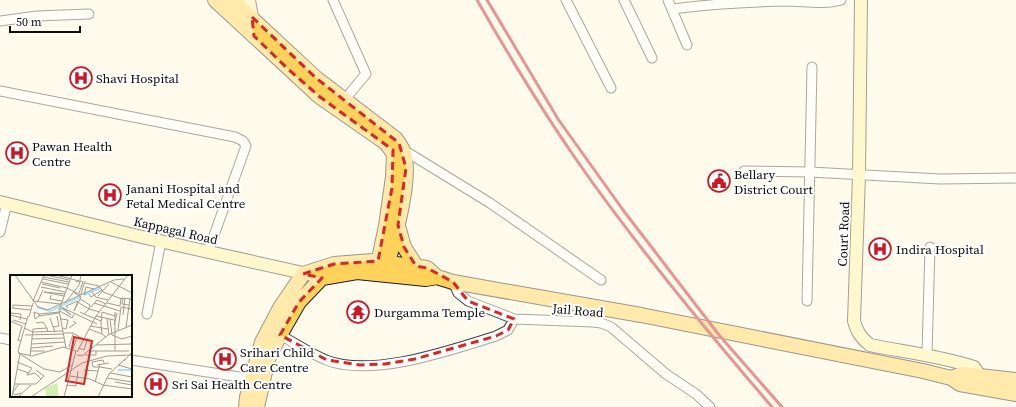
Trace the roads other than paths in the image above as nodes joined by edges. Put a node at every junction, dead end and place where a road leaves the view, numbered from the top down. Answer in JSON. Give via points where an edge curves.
{"nodes":[{"id":1,"x":215,"y":0,"type":"edge"},
{"id":2,"x":232,"y":0,"type":"edge"},
{"id":3,"x":249,"y":0,"type":"edge"},
{"id":4,"x":333,"y":0,"type":"edge"},
{"id":5,"x":566,"y":0,"type":"edge"},
{"id":6,"x":624,"y":0,"type":"edge"},
{"id":7,"x":804,"y":0,"type":"edge"},
{"id":8,"x":840,"y":0,"type":"edge"},
{"id":9,"x":862,"y":0,"type":"edge"},
{"id":10,"x":763,"y":1,"type":"edge"},
{"id":11,"x":721,"y":2,"type":"edge"},
{"id":12,"x":698,"y":3,"type":"edge"},
{"id":13,"x":670,"y":4,"type":"edge"},
{"id":14,"x":89,"y":14,"type":"dead end"},
{"id":15,"x":252,"y":17,"type":"junction"},
{"id":16,"x":0,"y":21,"type":"edge"},
{"id":17,"x":254,"y":36,"type":"junction"},
{"id":18,"x":687,"y":45,"type":"dead end"},
{"id":19,"x":652,"y":58,"type":"dead end"},
{"id":20,"x":812,"y":67,"type":"dead end"},
{"id":21,"x":612,"y":88,"type":"dead end"},
{"id":22,"x":0,"y":91,"type":"edge"},
{"id":23,"x":345,"y":99,"type":"junction"},
{"id":24,"x":402,"y":149,"type":"junction"},
{"id":25,"x":744,"y":171,"type":"dead end"},
{"id":26,"x":810,"y":172,"type":"junction"},
{"id":27,"x":859,"y":176,"type":"junction"},
{"id":28,"x":1016,"y":178,"type":"edge"},
{"id":29,"x":3,"y":203,"type":"edge"},
{"id":30,"x":398,"y":225,"type":"junction"},
{"id":31,"x":0,"y":232,"type":"edge"},
{"id":32,"x":161,"y":241,"type":"junction"},
{"id":33,"x":930,"y":247,"type":"dead end"},
{"id":34,"x":208,"y":252,"type":"junction"},
{"id":35,"x":416,"y":266,"type":"junction"},
{"id":36,"x":382,"y":268,"type":"junction"},
{"id":37,"x":303,"y":274,"type":"junction"},
{"id":38,"x":438,"y":276,"type":"junction"},
{"id":39,"x":322,"y":278,"type":"junction"},
{"id":40,"x":600,"y":280,"type":"dead end"},
{"id":41,"x":453,"y":282,"type":"junction"},
{"id":42,"x":807,"y":301,"type":"dead end"},
{"id":43,"x":147,"y":314,"type":"dead end"},
{"id":44,"x":514,"y":319,"type":"junction"},
{"id":45,"x":280,"y":335,"type":"junction"},
{"id":46,"x":0,"y":338,"type":"edge"},
{"id":47,"x":10,"y":340,"type":"edge"},
{"id":48,"x":927,"y":354,"type":"junction"},
{"id":49,"x":132,"y":360,"type":"edge"},
{"id":50,"x":980,"y":376,"type":"junction"},
{"id":51,"x":951,"y":378,"type":"junction"},
{"id":52,"x":252,"y":379,"type":"junction"},
{"id":53,"x":1016,"y":380,"type":"edge"},
{"id":54,"x":1016,"y":394,"type":"edge"},
{"id":55,"x":246,"y":407,"type":"edge"},
{"id":56,"x":257,"y":407,"type":"edge"},
{"id":57,"x":710,"y":407,"type":"edge"}],
"edges":[{"from":1,"to":17,"type":"main road"},
{"from":2,"to":15,"type":"main road"},
{"from":3,"to":15,"type":"street"},
{"from":4,"to":23,"type":"street","via":[[366,74]]},
{"from":5,"to":21,"type":"street"},
{"from":6,"to":19,"type":"street"},
{"from":7,"to":8,"type":"street"},
{"from":7,"to":10,"type":"street"},
{"from":9,"to":27,"type":"street","name":"Court Road"},
{"from":10,"to":11,"type":"street"},
{"from":11,"to":12,"type":"street"},
{"from":12,"to":13,"type":"street"},
{"from":13,"to":18,"type":"street"},
{"from":14,"to":16,"type":"street","via":[[37,16]]},
{"from":15,"to":17,"type":"street"},
{"from":15,"to":23,"type":"main road","via":[[316,78]]},
{"from":17,"to":36,"type":"main road","via":[[320,97],[386,143],[392,150],[395,158],[394,177]]},
{"from":20,"to":26,"type":"street"},
{"from":22,"to":34,"type":"street","via":[[99,109],[243,141],[246,146]]},
{"from":23,"to":24,"type":"main road","via":[[391,134]]},
{"from":24,"to":30,"type":"main road","via":[[406,168]]},
{"from":24,"to":40,"type":"street","via":[[490,203]]},
{"from":25,"to":26,"type":"street"},
{"from":26,"to":27,"type":"street"},
{"from":26,"to":42,"type":"street"},
{"from":27,"to":28,"type":"street"},
{"from":27,"to":48,"type":"street","name":"Court Road","via":[[854,321],[858,332],[870,345]]},
{"from":29,"to":31,"type":"street"},
{"from":29,"to":32,"type":"street","name":"Kappagal Road"},
{"from":30,"to":35,"type":"main road","via":[[404,247]]},
{"from":30,"to":36,"type":"main road"},
{"from":32,"to":34,"type":"street","name":"Kappagal Road"},
{"from":32,"to":43,"type":"street"},
{"from":33,"to":48,"type":"street"},
{"from":34,"to":37,"type":"street","name":"Kappagal Road"},
{"from":35,"to":36,"type":"main road"},
{"from":35,"to":38,"type":"main road","via":[[428,268]]},
{"from":36,"to":37,"type":"main road","via":[[334,264]]},
{"from":36,"to":38,"type":"main road","via":[[426,279]]},
{"from":36,"to":39,"type":"main road"},
{"from":37,"to":39,"type":"street","name":"Kappagal Road"},
{"from":37,"to":52,"type":"main road","via":[[280,308],[262,342]]},
{"from":38,"to":41,"type":"main road"},
{"from":39,"to":45,"type":"main road","via":[[299,302]]},
{"from":41,"to":44,"type":"street","name":"Jail Road","via":[[458,293],[468,301]]},
{"from":41,"to":51,"type":"main road","via":[[641,315]]},
{"from":44,"to":45,"type":"street","via":[[508,330],[496,336],[415,359],[385,364],[360,365],[327,360]]},
{"from":44,"to":57,"type":"street","name":"Jail Road","via":[[593,322],[611,327]]},
{"from":45,"to":56,"type":"main road","via":[[268,359]]},
{"from":46,"to":47,"type":"street"},
{"from":48,"to":50,"type":"street","name":"Court Road","via":[[974,367]]},
{"from":49,"to":52,"type":"street"},
{"from":50,"to":51,"type":"main road","via":[[962,374]]},
{"from":50,"to":53,"type":"main road"},
{"from":51,"to":54,"type":"main road","via":[[960,384]]},
{"from":52,"to":55,"type":"main road"}]}
